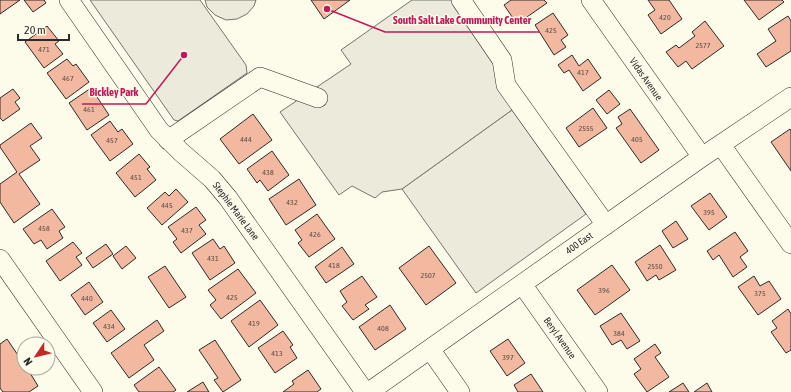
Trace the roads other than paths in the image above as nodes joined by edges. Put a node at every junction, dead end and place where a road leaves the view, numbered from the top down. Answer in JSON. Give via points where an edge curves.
{"nodes":[{"id":1,"x":69,"y":0,"type":"edge"},
{"id":2,"x":461,"y":0,"type":"edge"},
{"id":3,"x":591,"y":0,"type":"edge"},
{"id":4,"x":791,"y":96,"type":"edge"},
{"id":5,"x":318,"y":98,"type":"dead end"},
{"id":6,"x":168,"y":140,"type":"junction"},
{"id":7,"x":721,"y":145,"type":"junction"},
{"id":8,"x":702,"y":158,"type":"junction"},
{"id":9,"x":606,"y":225,"type":"junction"},
{"id":10,"x":791,"y":244,"type":"edge"},
{"id":11,"x":3,"y":271,"type":"edge"},
{"id":12,"x":522,"y":284,"type":"junction"},
{"id":13,"x":430,"y":349,"type":"junction"},
{"id":14,"x":93,"y":392,"type":"edge"},
{"id":15,"x":365,"y":392,"type":"edge"},
{"id":16,"x":369,"y":392,"type":"edge"},
{"id":17,"x":460,"y":392,"type":"edge"},
{"id":18,"x":598,"y":392,"type":"edge"}],
"edges":[{"from":1,"to":6,"type":"street","name":"Stephie Marie Lane"},
{"from":2,"to":9,"type":"street","via":[[502,60],[506,84]]},
{"from":3,"to":8,"type":"street","name":"Vidas Avenue"},
{"from":4,"to":7,"type":"street","name":"400 East"},
{"from":5,"to":6,"type":"street","via":[[260,77]]},
{"from":6,"to":15,"type":"street","name":"Stephie Marie Lane","via":[[212,179],[228,198]]},
{"from":7,"to":8,"type":"street","name":"400 East"},
{"from":7,"to":10,"type":"street"},
{"from":8,"to":9,"type":"street","name":"400 East"},
{"from":9,"to":12,"type":"street","name":"400 East"},
{"from":11,"to":14,"type":"street"},
{"from":12,"to":13,"type":"street","name":"400 East"},
{"from":12,"to":18,"type":"street","name":"Beryl Avenue"},
{"from":13,"to":16,"type":"street","name":"400 East"},
{"from":13,"to":17,"type":"street"}]}
